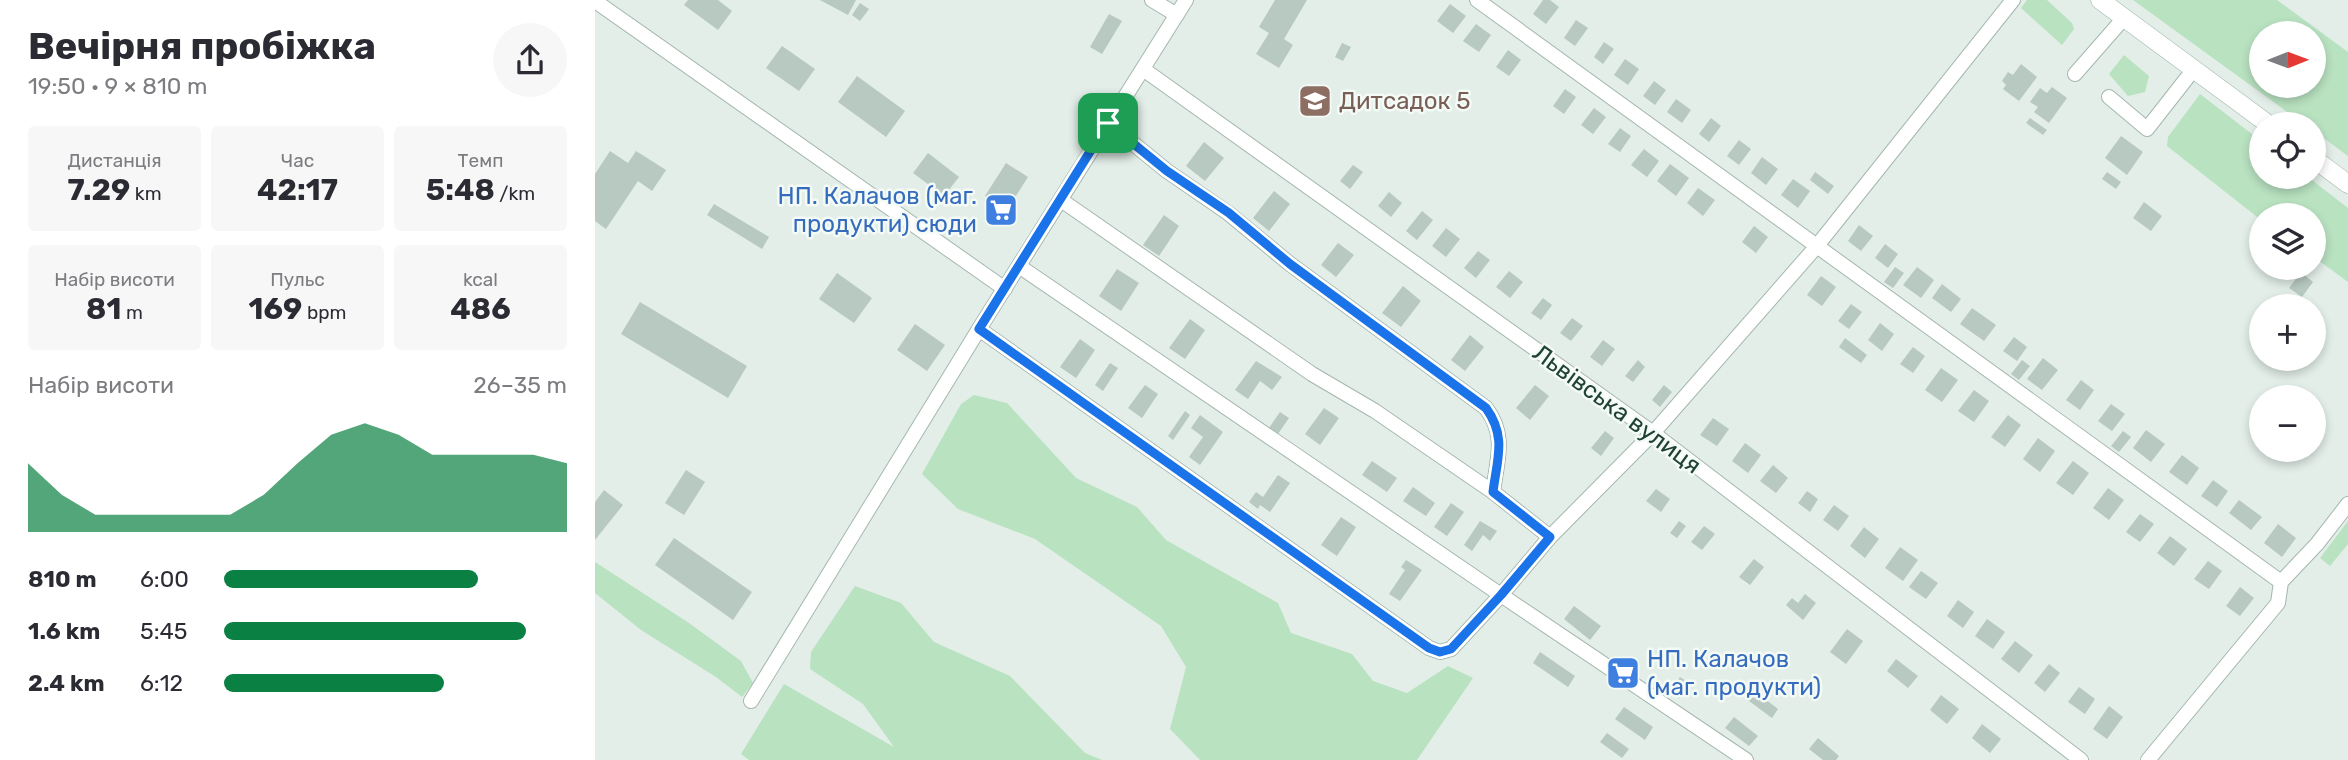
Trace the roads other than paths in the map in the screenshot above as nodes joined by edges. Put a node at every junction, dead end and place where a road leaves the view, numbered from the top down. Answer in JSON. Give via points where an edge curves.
{"nodes":[{"id":1,"x":1152,"y":0,"type":"edge"},
{"id":2,"x":1186,"y":0,"type":"edge"},
{"id":3,"x":1477,"y":0,"type":"edge"},
{"id":4,"x":2013,"y":0,"type":"edge"},
{"id":5,"x":2100,"y":0,"type":"edge"},
{"id":6,"x":595,"y":1,"type":"edge"},
{"id":7,"x":1177,"y":15,"type":"junction"},
{"id":8,"x":2125,"y":18,"type":"junction"},
{"id":9,"x":1143,"y":69,"type":"junction"},
{"id":10,"x":2193,"y":69,"type":"junction"},
{"id":11,"x":2075,"y":74,"type":"dead end"},
{"id":12,"x":2109,"y":97,"type":"dead end"},
{"id":13,"x":2252,"y":112,"type":"edge"},
{"id":14,"x":1108,"y":123,"type":"junction"},
{"id":15,"x":2326,"y":168,"type":"edge"},
{"id":16,"x":2348,"y":184,"type":"edge"},
{"id":17,"x":1061,"y":200,"type":"junction"},
{"id":18,"x":1816,"y":247,"type":"junction"},
{"id":19,"x":1019,"y":266,"type":"junction"},
{"id":20,"x":1005,"y":289,"type":"junction"},
{"id":21,"x":979,"y":329,"type":"junction"},
{"id":22,"x":1653,"y":433,"type":"junction"},
{"id":23,"x":1493,"y":492,"type":"junction"},
{"id":24,"x":2348,"y":504,"type":"edge"},
{"id":25,"x":1550,"y":537,"type":"junction"},
{"id":26,"x":2281,"y":582,"type":"junction"},
{"id":27,"x":1501,"y":595,"type":"junction"},
{"id":28,"x":751,"y":701,"type":"dead end"},
{"id":29,"x":1747,"y":760,"type":"edge"},
{"id":30,"x":2081,"y":760,"type":"edge"},
{"id":31,"x":2148,"y":760,"type":"edge"}],
"edges":[{"from":1,"to":7,"type":"street"},
{"from":2,"to":7,"type":"street"},
{"from":3,"to":18,"type":"street"},
{"from":4,"to":18,"type":"street"},
{"from":5,"to":8,"type":"street"},
{"from":6,"to":20,"type":"street"},
{"from":7,"to":9,"type":"street"},
{"from":8,"to":10,"type":"street"},
{"from":8,"to":11,"type":"street"},
{"from":9,"to":14,"type":"street"},
{"from":9,"to":22,"type":"street","name":"Львівська вулиця"},
{"from":10,"to":12,"type":"street","via":[[2147,129]]},
{"from":10,"to":13,"type":"street"},
{"from":14,"to":17,"type":"street"},
{"from":14,"to":23,"type":"street","via":[[1486,408],[1496,421],[1500,439]]},
{"from":15,"to":16,"type":"street"},
{"from":17,"to":19,"type":"street"},
{"from":17,"to":23,"type":"street"},
{"from":18,"to":22,"type":"street"},
{"from":18,"to":26,"type":"street"},
{"from":19,"to":20,"type":"street"},
{"from":19,"to":27,"type":"street"},
{"from":20,"to":21,"type":"street"},
{"from":21,"to":27,"type":"street","via":[[1429,648],[1451,649]]},
{"from":21,"to":28,"type":"street"},
{"from":22,"to":25,"type":"street"},
{"from":22,"to":30,"type":"street","name":"Львівська вулиця"},
{"from":23,"to":25,"type":"street"},
{"from":24,"to":26,"type":"street"},
{"from":25,"to":27,"type":"street"},
{"from":26,"to":31,"type":"street","via":[[2278,603]]},
{"from":27,"to":29,"type":"street"}]}
